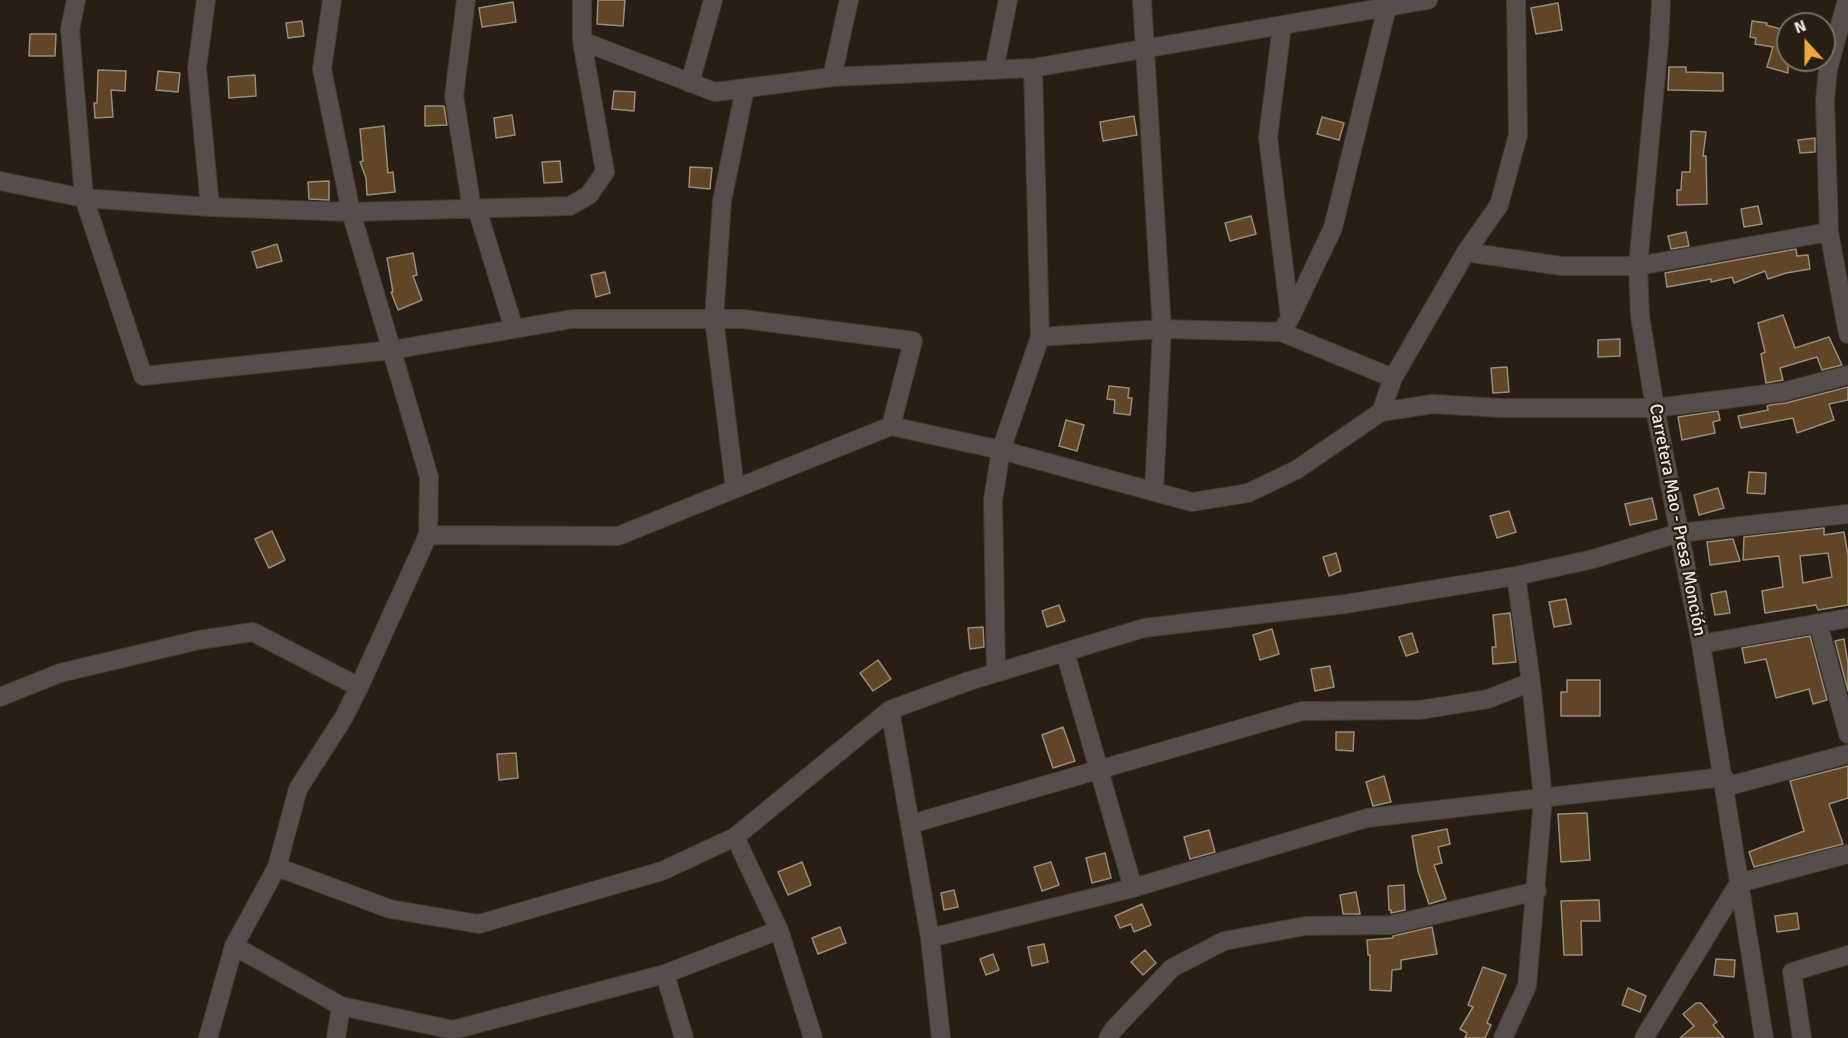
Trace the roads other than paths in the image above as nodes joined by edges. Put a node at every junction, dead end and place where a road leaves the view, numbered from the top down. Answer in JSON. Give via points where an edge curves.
{"nodes":[{"id":1,"x":76,"y":0,"type":"edge"},
{"id":2,"x":206,"y":0,"type":"edge"},
{"id":3,"x":332,"y":0,"type":"edge"},
{"id":4,"x":466,"y":0,"type":"edge"},
{"id":5,"x":582,"y":0,"type":"edge"},
{"id":6,"x":713,"y":0,"type":"edge"},
{"id":7,"x":849,"y":0,"type":"edge"},
{"id":8,"x":1008,"y":0,"type":"edge"},
{"id":9,"x":1142,"y":0,"type":"edge"},
{"id":10,"x":1428,"y":0,"type":"edge"},
{"id":11,"x":1516,"y":0,"type":"edge"},
{"id":12,"x":1660,"y":0,"type":"edge"},
{"id":13,"x":1846,"y":0,"type":"edge"},
{"id":14,"x":1387,"y":7,"type":"junction"},
{"id":15,"x":1282,"y":26,"type":"junction"},
{"id":16,"x":582,"y":41,"type":"junction"},
{"id":17,"x":1145,"y":50,"type":"junction"},
{"id":18,"x":1033,"y":68,"type":"junction"},
{"id":19,"x":994,"y":70,"type":"junction"},
{"id":20,"x":832,"y":77,"type":"junction"},
{"id":21,"x":690,"y":83,"type":"junction"},
{"id":22,"x":745,"y":88,"type":"junction"},
{"id":23,"x":0,"y":181,"type":"edge"},
{"id":24,"x":84,"y":198,"type":"junction"},
{"id":25,"x":210,"y":207,"type":"junction"},
{"id":26,"x":475,"y":209,"type":"junction"},
{"id":27,"x":351,"y":212,"type":"junction"},
{"id":28,"x":1829,"y":232,"type":"junction"},
{"id":29,"x":1466,"y":252,"type":"junction"},
{"id":30,"x":1638,"y":266,"type":"junction"},
{"id":31,"x":714,"y":319,"type":"junction"},
{"id":32,"x":1286,"y":325,"type":"junction"},
{"id":33,"x":514,"y":329,"type":"junction"},
{"id":34,"x":1162,"y":329,"type":"junction"},
{"id":35,"x":1848,"y":334,"type":"edge"},
{"id":36,"x":1040,"y":337,"type":"junction"},
{"id":37,"x":392,"y":350,"type":"junction"},
{"id":38,"x":1848,"y":375,"type":"edge"},
{"id":39,"x":1393,"y":378,"type":"junction"},
{"id":40,"x":1655,"y":408,"type":"junction"},
{"id":41,"x":1381,"y":412,"type":"junction"},
{"id":42,"x":891,"y":426,"type":"junction"},
{"id":43,"x":1001,"y":450,"type":"junction"},
{"id":44,"x":735,"y":488,"type":"junction"},
{"id":45,"x":1154,"y":492,"type":"junction"},
{"id":46,"x":1848,"y":514,"type":"edge"},
{"id":47,"x":1679,"y":533,"type":"junction"},
{"id":48,"x":428,"y":535,"type":"junction"},
{"id":49,"x":1516,"y":576,"type":"junction"},
{"id":50,"x":1848,"y":618,"type":"edge"},
{"id":51,"x":1818,"y":623,"type":"junction"},
{"id":52,"x":1701,"y":644,"type":"junction"},
{"id":53,"x":1065,"y":652,"type":"junction"},
{"id":54,"x":996,"y":673,"type":"junction"},
{"id":55,"x":1531,"y":682,"type":"junction"},
{"id":56,"x":359,"y":687,"type":"junction"},
{"id":57,"x":0,"y":697,"type":"edge"},
{"id":58,"x":890,"y":710,"type":"junction"},
{"id":59,"x":1848,"y":734,"type":"edge"},
{"id":60,"x":1848,"y":754,"type":"edge"},
{"id":61,"x":1099,"y":771,"type":"junction"},
{"id":62,"x":1724,"y":782,"type":"junction"},
{"id":63,"x":1543,"y":798,"type":"junction"},
{"id":64,"x":911,"y":824,"type":"junction"},
{"id":65,"x":735,"y":837,"type":"junction"},
{"id":66,"x":1848,"y":854,"type":"edge"},
{"id":67,"x":277,"y":867,"type":"junction"},
{"id":68,"x":1739,"y":883,"type":"junction"},
{"id":69,"x":1133,"y":888,"type":"junction"},
{"id":70,"x":1537,"y":891,"type":"junction"},
{"id":71,"x":779,"y":930,"type":"junction"},
{"id":72,"x":930,"y":938,"type":"junction"},
{"id":73,"x":234,"y":946,"type":"junction"},
{"id":74,"x":1848,"y":955,"type":"edge"},
{"id":75,"x":665,"y":974,"type":"junction"},
{"id":76,"x":341,"y":1006,"type":"junction"},
{"id":77,"x":452,"y":1034,"type":"edge"},
{"id":78,"x":208,"y":1038,"type":"edge"},
{"id":79,"x":336,"y":1038,"type":"edge"},
{"id":80,"x":684,"y":1038,"type":"edge"},
{"id":81,"x":813,"y":1038,"type":"edge"},
{"id":82,"x":941,"y":1038,"type":"edge"},
{"id":83,"x":1108,"y":1038,"type":"edge"},
{"id":84,"x":1503,"y":1038,"type":"edge"},
{"id":85,"x":1644,"y":1038,"type":"edge"},
{"id":86,"x":1764,"y":1038,"type":"edge"},
{"id":87,"x":1802,"y":1038,"type":"edge"}],
"edges":[{"from":1,"to":24,"type":"street","via":[[70,29]]},
{"from":2,"to":25,"type":"street","via":[[197,68]]},
{"from":3,"to":27,"type":"street","via":[[322,69]]},
{"from":4,"to":26,"type":"street","via":[[454,96]]},
{"from":5,"to":16,"type":"street"},
{"from":6,"to":21,"type":"street"},
{"from":7,"to":20,"type":"street"},
{"from":8,"to":19,"type":"street"},
{"from":9,"to":17,"type":"street"},
{"from":10,"to":14,"type":"street"},
{"from":11,"to":29,"type":"street","via":[[1518,135],[1499,205]]},
{"from":12,"to":30,"type":"street","name":"Carretera Mao - Presa Monción"},
{"from":13,"to":28,"type":"street","via":[[1828,69],[1825,101]]},
{"from":14,"to":15,"type":"street"},
{"from":14,"to":32,"type":"street","via":[[1334,228]]},
{"from":15,"to":17,"type":"street"},
{"from":15,"to":32,"type":"street","via":[[1268,137]]},
{"from":16,"to":21,"type":"street"},
{"from":16,"to":26,"type":"street","via":[[605,172],[589,195],[570,206]]},
{"from":17,"to":18,"type":"street"},
{"from":17,"to":34,"type":"street"},
{"from":18,"to":19,"type":"street"},
{"from":18,"to":36,"type":"street"},
{"from":19,"to":20,"type":"street"},
{"from":20,"to":22,"type":"street"},
{"from":21,"to":22,"type":"street","via":[[714,92]]},
{"from":22,"to":31,"type":"street","via":[[722,201]]},
{"from":23,"to":24,"type":"street"},
{"from":24,"to":25,"type":"street"},
{"from":24,"to":37,"type":"street","via":[[143,376]]},
{"from":25,"to":27,"type":"street"},
{"from":26,"to":27,"type":"street"},
{"from":26,"to":33,"type":"street"},
{"from":27,"to":37,"type":"street"},
{"from":28,"to":30,"type":"street"},
{"from":28,"to":35,"type":"street"},
{"from":29,"to":30,"type":"street","via":[[1561,266]]},
{"from":29,"to":39,"type":"street"},
{"from":30,"to":40,"type":"street","name":"Carretera Mao - Presa Monción","via":[[1640,316]]},
{"from":31,"to":33,"type":"street","via":[[572,319]]},
{"from":31,"to":42,"type":"street","via":[[743,319],[914,341]]},
{"from":31,"to":44,"type":"street"},
{"from":32,"to":34,"type":"street"},
{"from":32,"to":39,"type":"street"},
{"from":33,"to":37,"type":"street"},
{"from":34,"to":36,"type":"street"},
{"from":34,"to":45,"type":"street"},
{"from":36,"to":43,"type":"street"},
{"from":37,"to":48,"type":"street","via":[[429,477]]},
{"from":38,"to":40,"type":"street","via":[[1783,392]]},
{"from":39,"to":41,"type":"street"},
{"from":40,"to":41,"type":"street","via":[[1433,404]]},
{"from":40,"to":47,"type":"street","name":"Carretera Mao - Presa Monción"},
{"from":41,"to":45,"type":"street","via":[[1296,470],[1248,493],[1192,502]]},
{"from":42,"to":43,"type":"street"},
{"from":42,"to":44,"type":"street"},
{"from":43,"to":45,"type":"street"},
{"from":43,"to":54,"type":"street","via":[[993,500]]},
{"from":44,"to":48,"type":"street","via":[[618,536]]},
{"from":46,"to":47,"type":"street"},
{"from":47,"to":49,"type":"street","via":[[1593,559]]},
{"from":47,"to":52,"type":"street","name":"Carretera Mao - Presa Monción"},
{"from":48,"to":56,"type":"street"},
{"from":49,"to":53,"type":"street","via":[[1345,604],[1144,628]]},
{"from":49,"to":55,"type":"street"},
{"from":50,"to":51,"type":"street"},
{"from":51,"to":52,"type":"street"},
{"from":51,"to":59,"type":"street"},
{"from":52,"to":62,"type":"street","name":"Carretera Mao - Presa Monción"},
{"from":53,"to":54,"type":"street"},
{"from":53,"to":61,"type":"street"},
{"from":54,"to":58,"type":"street"},
{"from":55,"to":61,"type":"street","via":[[1488,699],[1420,710],[1302,711]]},
{"from":55,"to":63,"type":"street"},
{"from":56,"to":57,"type":"street","via":[[254,632],[199,640],[60,673]]},
{"from":56,"to":67,"type":"street","via":[[298,789]]},
{"from":58,"to":64,"type":"street"},
{"from":58,"to":65,"type":"street"},
{"from":60,"to":62,"type":"street"},
{"from":61,"to":64,"type":"street"},
{"from":61,"to":69,"type":"street"},
{"from":62,"to":63,"type":"street"},
{"from":62,"to":68,"type":"street","name":"Carretera Mao - Presa Monción"},
{"from":63,"to":69,"type":"street","via":[[1367,818]]},
{"from":63,"to":70,"type":"street"},
{"from":64,"to":72,"type":"street"},
{"from":65,"to":67,"type":"street","via":[[662,872],[479,924],[390,909]]},
{"from":65,"to":71,"type":"street"},
{"from":66,"to":68,"type":"street"},
{"from":67,"to":73,"type":"street"},
{"from":68,"to":85,"type":"street"},
{"from":68,"to":86,"type":"street","name":"Carretera Mao - Presa Monción"},
{"from":69,"to":72,"type":"street"},
{"from":70,"to":83,"type":"street","via":[[1391,924],[1305,926],[1224,941],[1172,968]]},
{"from":70,"to":84,"type":"street","via":[[1527,986]]},
{"from":71,"to":75,"type":"street"},
{"from":71,"to":81,"type":"street"},
{"from":72,"to":82,"type":"street"},
{"from":73,"to":76,"type":"street"},
{"from":73,"to":78,"type":"street"},
{"from":74,"to":87,"type":"street","via":[[1792,972]]},
{"from":75,"to":77,"type":"street"},
{"from":75,"to":80,"type":"street"},
{"from":76,"to":77,"type":"street"},
{"from":76,"to":79,"type":"street"}]}
